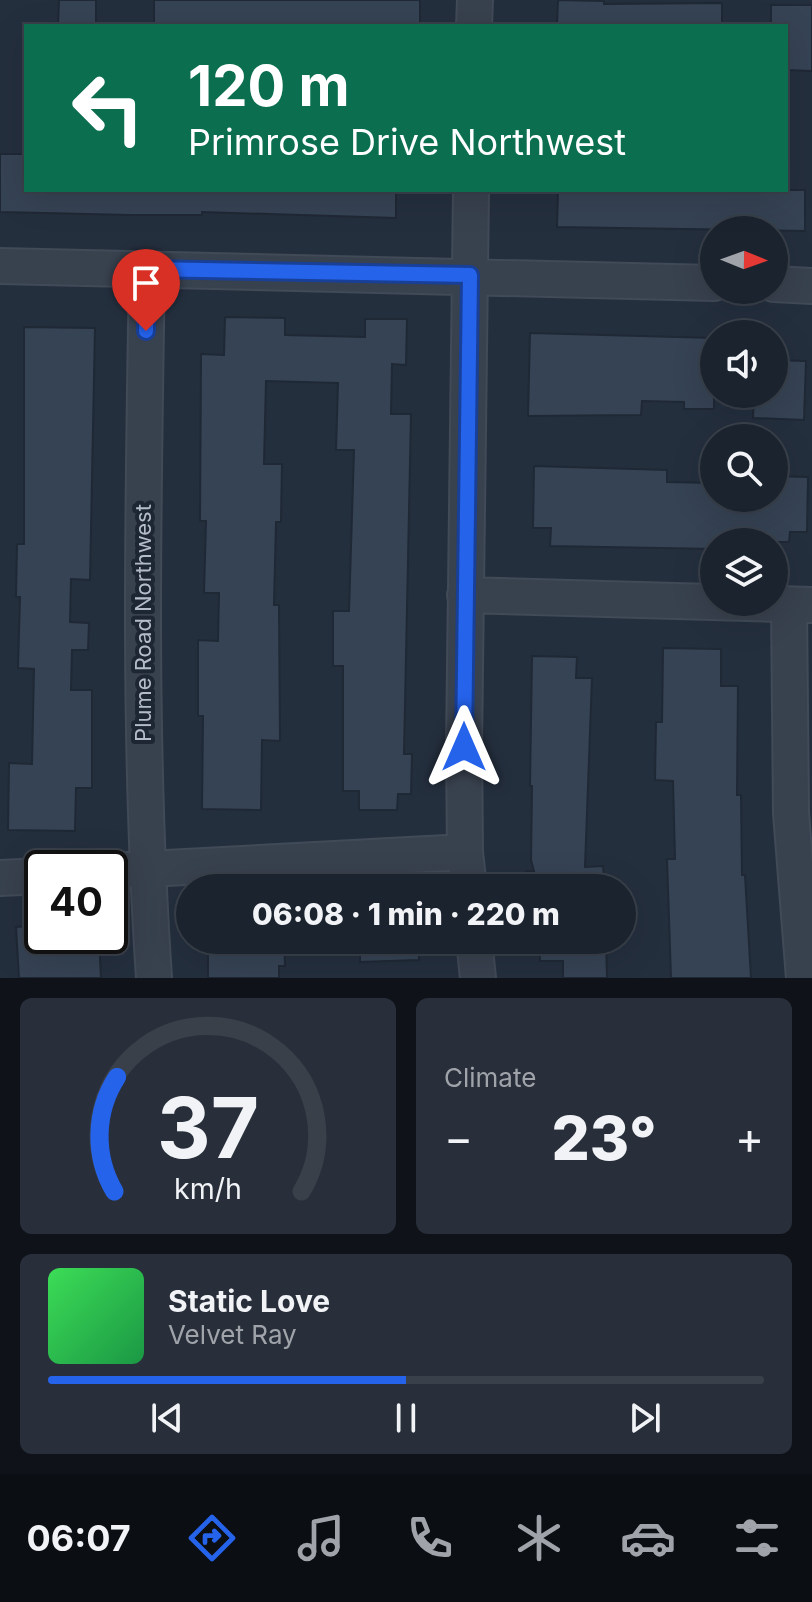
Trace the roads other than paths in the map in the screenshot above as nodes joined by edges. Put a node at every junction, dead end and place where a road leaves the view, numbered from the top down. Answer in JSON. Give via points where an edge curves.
{"nodes":[{"id":1,"x":475,"y":0,"type":"edge"},
{"id":2,"x":474,"y":24,"type":"edge"},
{"id":3,"x":471,"y":192,"type":"edge"},
{"id":4,"x":0,"y":266,"type":"edge"},
{"id":5,"x":147,"y":269,"type":"junction"},
{"id":6,"x":470,"y":275,"type":"junction"},
{"id":7,"x":700,"y":283,"type":"edge"},
{"id":8,"x":788,"y":285,"type":"edge"},
{"id":9,"x":812,"y":286,"type":"edge"},
{"id":10,"x":465,"y":595,"type":"junction"},
{"id":11,"x":801,"y":605,"type":"edge"},
{"id":12,"x":465,"y":852,"type":"junction"},
{"id":13,"x":147,"y":869,"type":"junction"},
{"id":14,"x":128,"y":870,"type":"edge"},
{"id":15,"x":467,"y":874,"type":"edge"},
{"id":16,"x":24,"y":877,"type":"edge"},
{"id":17,"x":0,"y":878,"type":"edge"},
{"id":18,"x":475,"y":954,"type":"edge"},
{"id":19,"x":154,"y":978,"type":"edge"},
{"id":20,"x":478,"y":978,"type":"edge"},
{"id":21,"x":804,"y":978,"type":"edge"}],
"edges":[{"from":1,"to":2,"type":"street"},
{"from":3,"to":6,"type":"street"},
{"from":4,"to":5,"type":"street"},
{"from":5,"to":6,"type":"street"},
{"from":5,"to":13,"type":"street","name":"Plume Road Northwest","via":[[141,663]]},
{"from":6,"to":7,"type":"street"},
{"from":6,"to":10,"type":"street"},
{"from":8,"to":9,"type":"street"},
{"from":10,"to":11,"type":"street"},
{"from":10,"to":12,"type":"street"},
{"from":11,"to":21,"type":"street","via":[[791,813]]},
{"from":12,"to":13,"type":"street"},
{"from":12,"to":15,"type":"street"},
{"from":13,"to":14,"type":"street"},
{"from":13,"to":19,"type":"street","name":"Plume Road Northwest"},
{"from":16,"to":17,"type":"street"},
{"from":18,"to":20,"type":"street"}]}
